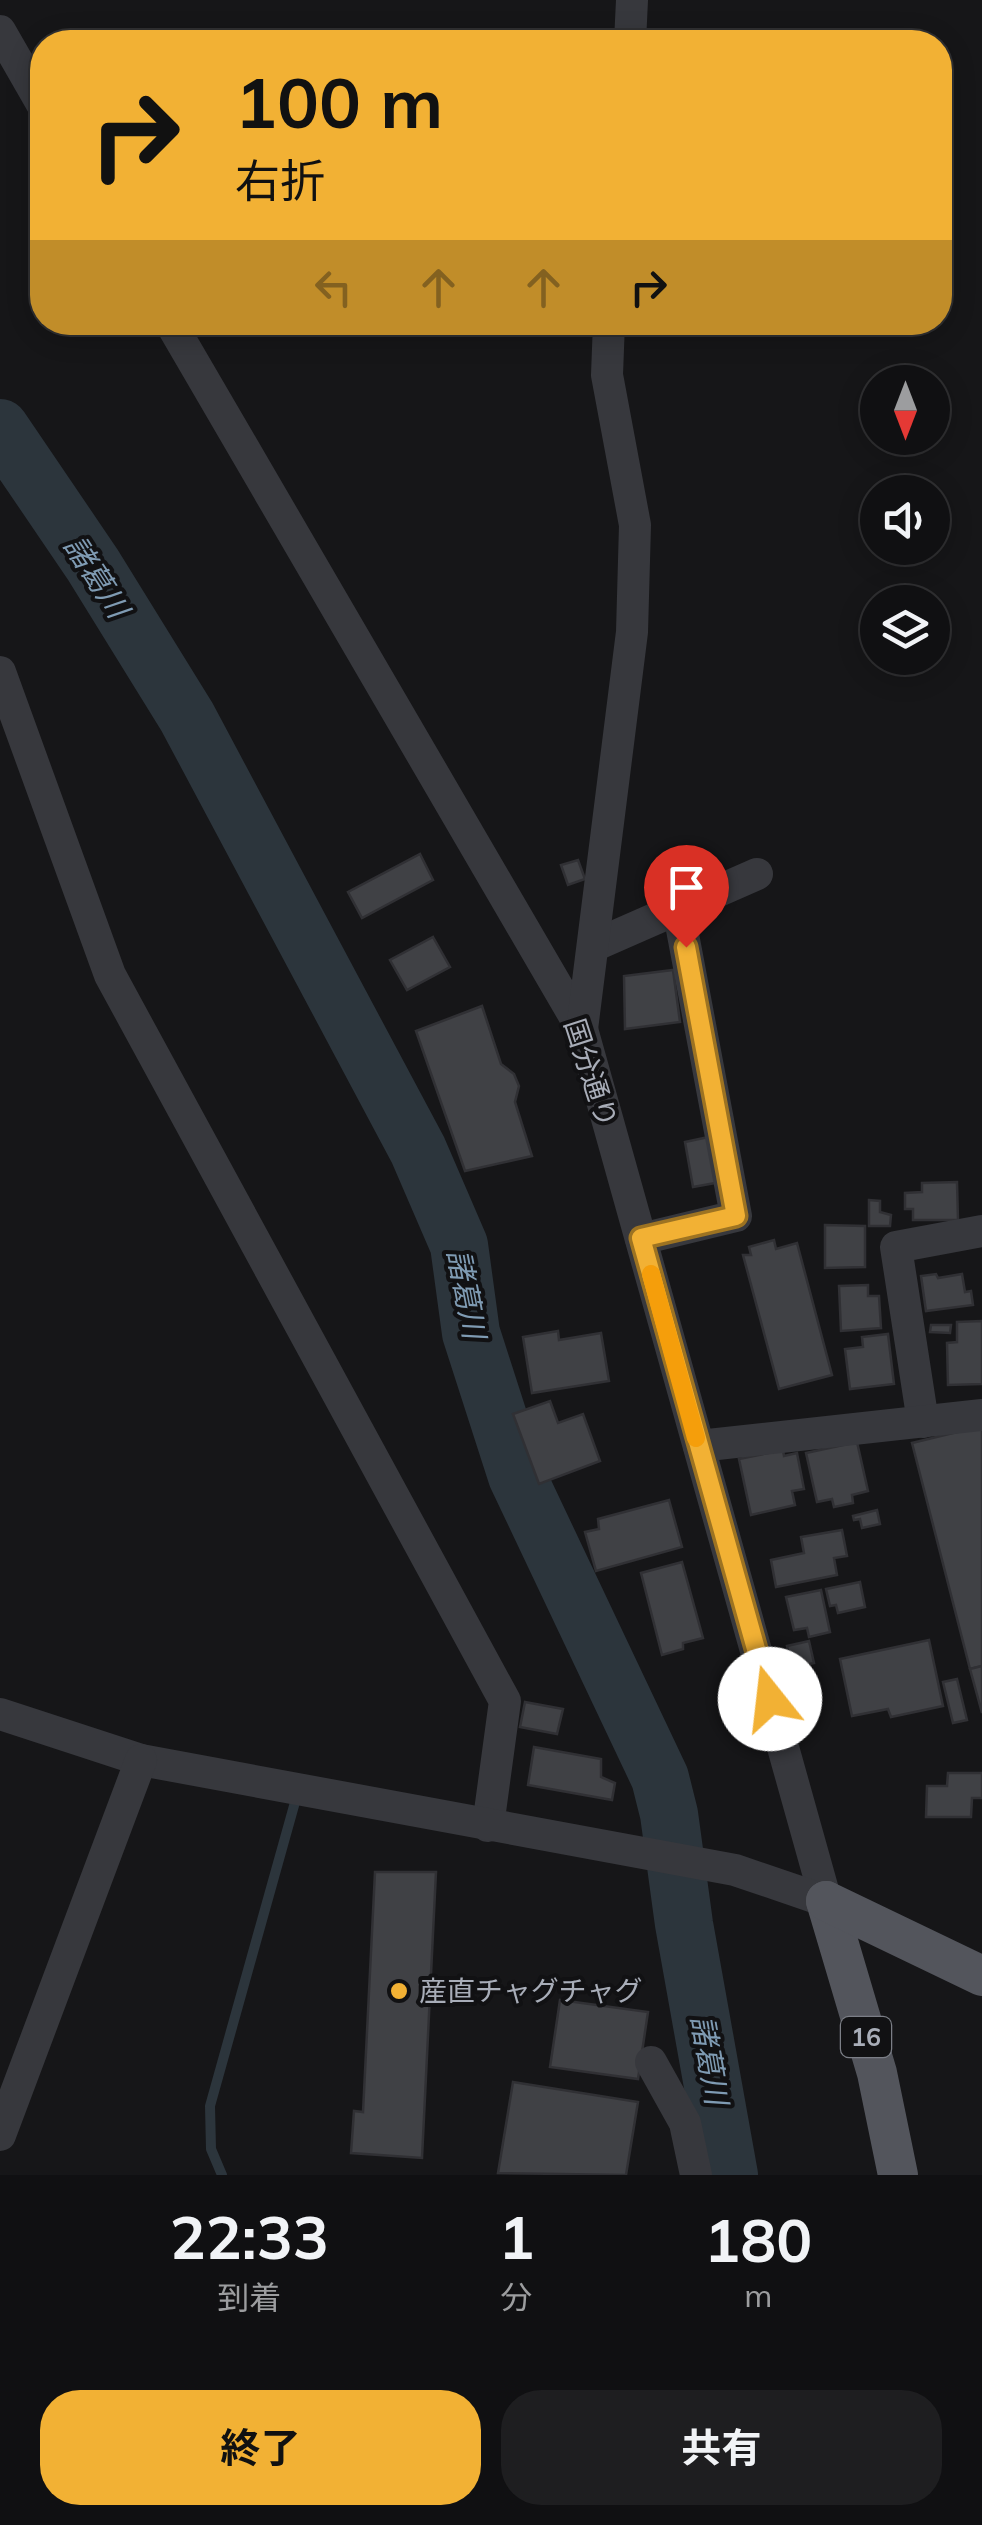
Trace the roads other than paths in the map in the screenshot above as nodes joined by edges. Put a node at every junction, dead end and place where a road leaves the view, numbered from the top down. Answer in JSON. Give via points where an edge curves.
{"nodes":[{"id":1,"x":632,"y":0,"type":"edge"},
{"id":2,"x":631,"y":30,"type":"edge"},
{"id":3,"x":0,"y":31,"type":"edge"},
{"id":4,"x":30,"y":83,"type":"edge"},
{"id":5,"x":178,"y":335,"type":"edge"},
{"id":6,"x":609,"y":335,"type":"edge"},
{"id":7,"x":0,"y":672,"type":"edge"},
{"id":8,"x":757,"y":874,"type":"dead end"},
{"id":9,"x":678,"y":908,"type":"junction"},
{"id":10,"x":593,"y":946,"type":"junction"},
{"id":11,"x":582,"y":1029,"type":"junction"},
{"id":12,"x":982,"y":1231,"type":"edge"},
{"id":13,"x":641,"y":1238,"type":"junction"},
{"id":14,"x":982,"y":1415,"type":"edge"},
{"id":15,"x":923,"y":1422,"type":"junction"},
{"id":16,"x":699,"y":1446,"type":"junction"},
{"id":17,"x":0,"y":1714,"type":"edge"},
{"id":18,"x":140,"y":1760,"type":"junction"},
{"id":19,"x":488,"y":1826,"type":"junction"},
{"id":20,"x":826,"y":1901,"type":"junction"},
{"id":21,"x":982,"y":1976,"type":"edge"},
{"id":22,"x":651,"y":2062,"type":"dead end"},
{"id":23,"x":0,"y":2135,"type":"edge"},
{"id":24,"x":696,"y":2175,"type":"edge"},
{"id":25,"x":898,"y":2175,"type":"edge"}],
"edges":[{"from":1,"to":2,"type":"street"},
{"from":3,"to":4,"type":"street"},
{"from":5,"to":11,"type":"street","name":"国分通り"},
{"from":6,"to":10,"type":"street","via":[[607,375],[635,525],[632,632]]},
{"from":7,"to":19,"type":"street","via":[[110,975],[505,1701]]},
{"from":8,"to":9,"type":"street"},
{"from":9,"to":10,"type":"street"},
{"from":9,"to":13,"type":"street","via":[[736,1216]]},
{"from":10,"to":11,"type":"street"},
{"from":11,"to":13,"type":"street","name":"国分通り"},
{"from":12,"to":15,"type":"street","via":[[896,1247]]},
{"from":13,"to":16,"type":"street","name":"国分通り"},
{"from":14,"to":15,"type":"street"},
{"from":15,"to":16,"type":"street"},
{"from":16,"to":20,"type":"street","name":"国分通り"},
{"from":17,"to":18,"type":"street"},
{"from":18,"to":19,"type":"street"},
{"from":18,"to":23,"type":"street"},
{"from":19,"to":20,"type":"street","via":[[735,1870]]},
{"from":20,"to":21,"type":"main road"},
{"from":20,"to":25,"type":"main road","number":"16","via":[[877,2073]]},
{"from":22,"to":24,"type":"street","via":[[684,2123]]}]}
